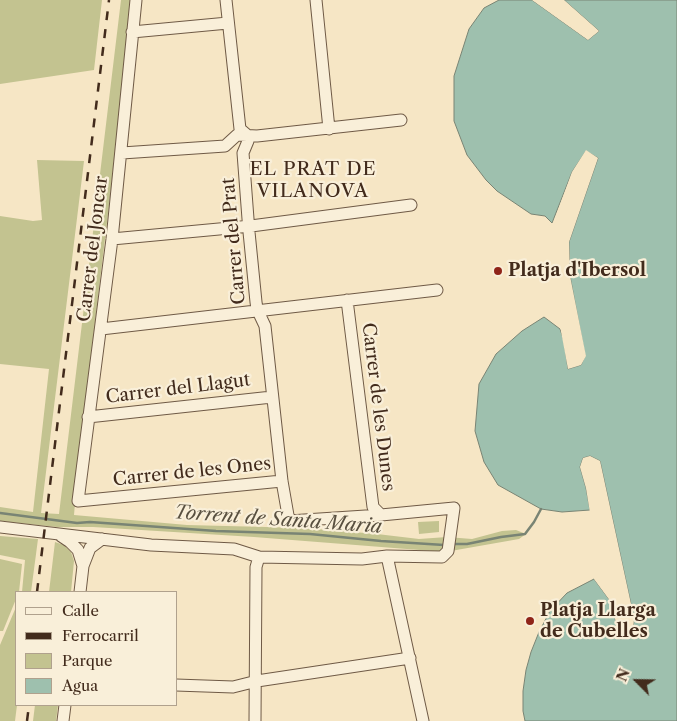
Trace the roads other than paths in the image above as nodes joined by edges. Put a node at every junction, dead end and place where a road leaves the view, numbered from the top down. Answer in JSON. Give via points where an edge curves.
{"nodes":[{"id":1,"x":136,"y":0,"type":"edge"},
{"id":2,"x":226,"y":0,"type":"edge"},
{"id":3,"x":316,"y":0,"type":"edge"},
{"id":4,"x":228,"y":23,"type":"junction"},
{"id":5,"x":132,"y":32,"type":"junction"},
{"id":6,"x":401,"y":120,"type":"dead end"},
{"id":7,"x":329,"y":129,"type":"junction"},
{"id":8,"x":247,"y":135,"type":"junction"},
{"id":9,"x":122,"y":153,"type":"junction"},
{"id":10,"x":411,"y":205,"type":"dead end"},
{"id":11,"x":250,"y":226,"type":"junction"},
{"id":12,"x":112,"y":238,"type":"junction"},
{"id":13,"x":437,"y":290,"type":"dead end"},
{"id":14,"x":348,"y":300,"type":"junction"},
{"id":15,"x":257,"y":309,"type":"junction"},
{"id":16,"x":101,"y":329,"type":"junction"},
{"id":17,"x":272,"y":396,"type":"junction"},
{"id":18,"x":88,"y":418,"type":"junction"},
{"id":19,"x":282,"y":481,"type":"junction"},
{"id":20,"x":78,"y":501,"type":"joint"},
{"id":21,"x":373,"y":506,"type":"junction"},
{"id":22,"x":381,"y":515,"type":"junction"},
{"id":23,"x":365,"y":516,"type":"junction"},
{"id":24,"x":0,"y":528,"type":"edge"},
{"id":25,"x":57,"y":534,"type":"junction"},
{"id":26,"x":102,"y":539,"type":"junction"},
{"id":27,"x":387,"y":556,"type":"junction"},
{"id":28,"x":259,"y":557,"type":"junction"},
{"id":29,"x":83,"y":566,"type":"junction"},
{"id":30,"x":80,"y":591,"type":"edge"},
{"id":31,"x":410,"y":658,"type":"junction"},
{"id":32,"x":256,"y":681,"type":"junction"},
{"id":33,"x":178,"y":685,"type":"edge"},
{"id":34,"x":65,"y":706,"type":"edge"},
{"id":35,"x":63,"y":721,"type":"edge"},
{"id":36,"x":255,"y":721,"type":"edge"},
{"id":37,"x":423,"y":721,"type":"edge"}],
"edges":[{"from":1,"to":5,"type":"street","name":"Carrer del Joncar"},
{"from":2,"to":4,"type":"street"},
{"from":3,"to":7,"type":"street"},
{"from":4,"to":5,"type":"street"},
{"from":4,"to":8,"type":"street","via":[[240,129]]},
{"from":5,"to":9,"type":"street","name":"Carrer del Joncar"},
{"from":6,"to":7,"type":"street"},
{"from":7,"to":8,"type":"street"},
{"from":8,"to":9,"type":"street","via":[[237,136],[224,146]]},
{"from":8,"to":11,"type":"street","name":"Carrer del Prat","via":[[243,153]]},
{"from":9,"to":12,"type":"street","name":"Carrer del Joncar"},
{"from":10,"to":11,"type":"street"},
{"from":11,"to":12,"type":"street"},
{"from":11,"to":15,"type":"street","name":"Carrer del Prat"},
{"from":12,"to":16,"type":"street","name":"Carrer del Joncar"},
{"from":13,"to":14,"type":"street"},
{"from":14,"to":15,"type":"street"},
{"from":14,"to":21,"type":"street","name":"Carrer de les Dunes"},
{"from":15,"to":16,"type":"street"},
{"from":15,"to":17,"type":"street","name":"Carrer del Prat","via":[[265,326]]},
{"from":16,"to":18,"type":"street","name":"Carrer del Joncar"},
{"from":17,"to":18,"type":"street","name":"Carrer del Llagut"},
{"from":17,"to":19,"type":"street","name":"Carrer del Prat"},
{"from":18,"to":20,"type":"street","name":"Carrer del Joncar"},
{"from":19,"to":20,"type":"street","name":"Carrer de les Ones"},
{"from":19,"to":23,"type":"street","name":"Carrer de les Ones","via":[[289,522]]},
{"from":21,"to":22,"type":"street","name":"Carrer de les Dunes"},
{"from":21,"to":23,"type":"street"},
{"from":22,"to":23,"type":"street","name":"Carrer de les Ones"},
{"from":22,"to":27,"type":"street","name":"Carrer de les Ones","via":[[454,508],[445,553]]},
{"from":24,"to":25,"type":"street"},
{"from":25,"to":26,"type":"street"},
{"from":25,"to":29,"type":"street","via":[[78,550]]},
{"from":26,"to":28,"type":"street","via":[[234,549]]},
{"from":26,"to":29,"type":"street","via":[[90,548]]},
{"from":27,"to":28,"type":"street","via":[[362,559]]},
{"from":27,"to":31,"type":"street"},
{"from":28,"to":32,"type":"street","via":[[256,567]]},
{"from":29,"to":30,"type":"street"},
{"from":31,"to":32,"type":"street"},
{"from":31,"to":37,"type":"street"},
{"from":32,"to":33,"type":"street","via":[[234,687]]},
{"from":32,"to":36,"type":"street"},
{"from":34,"to":35,"type":"street"}]}
